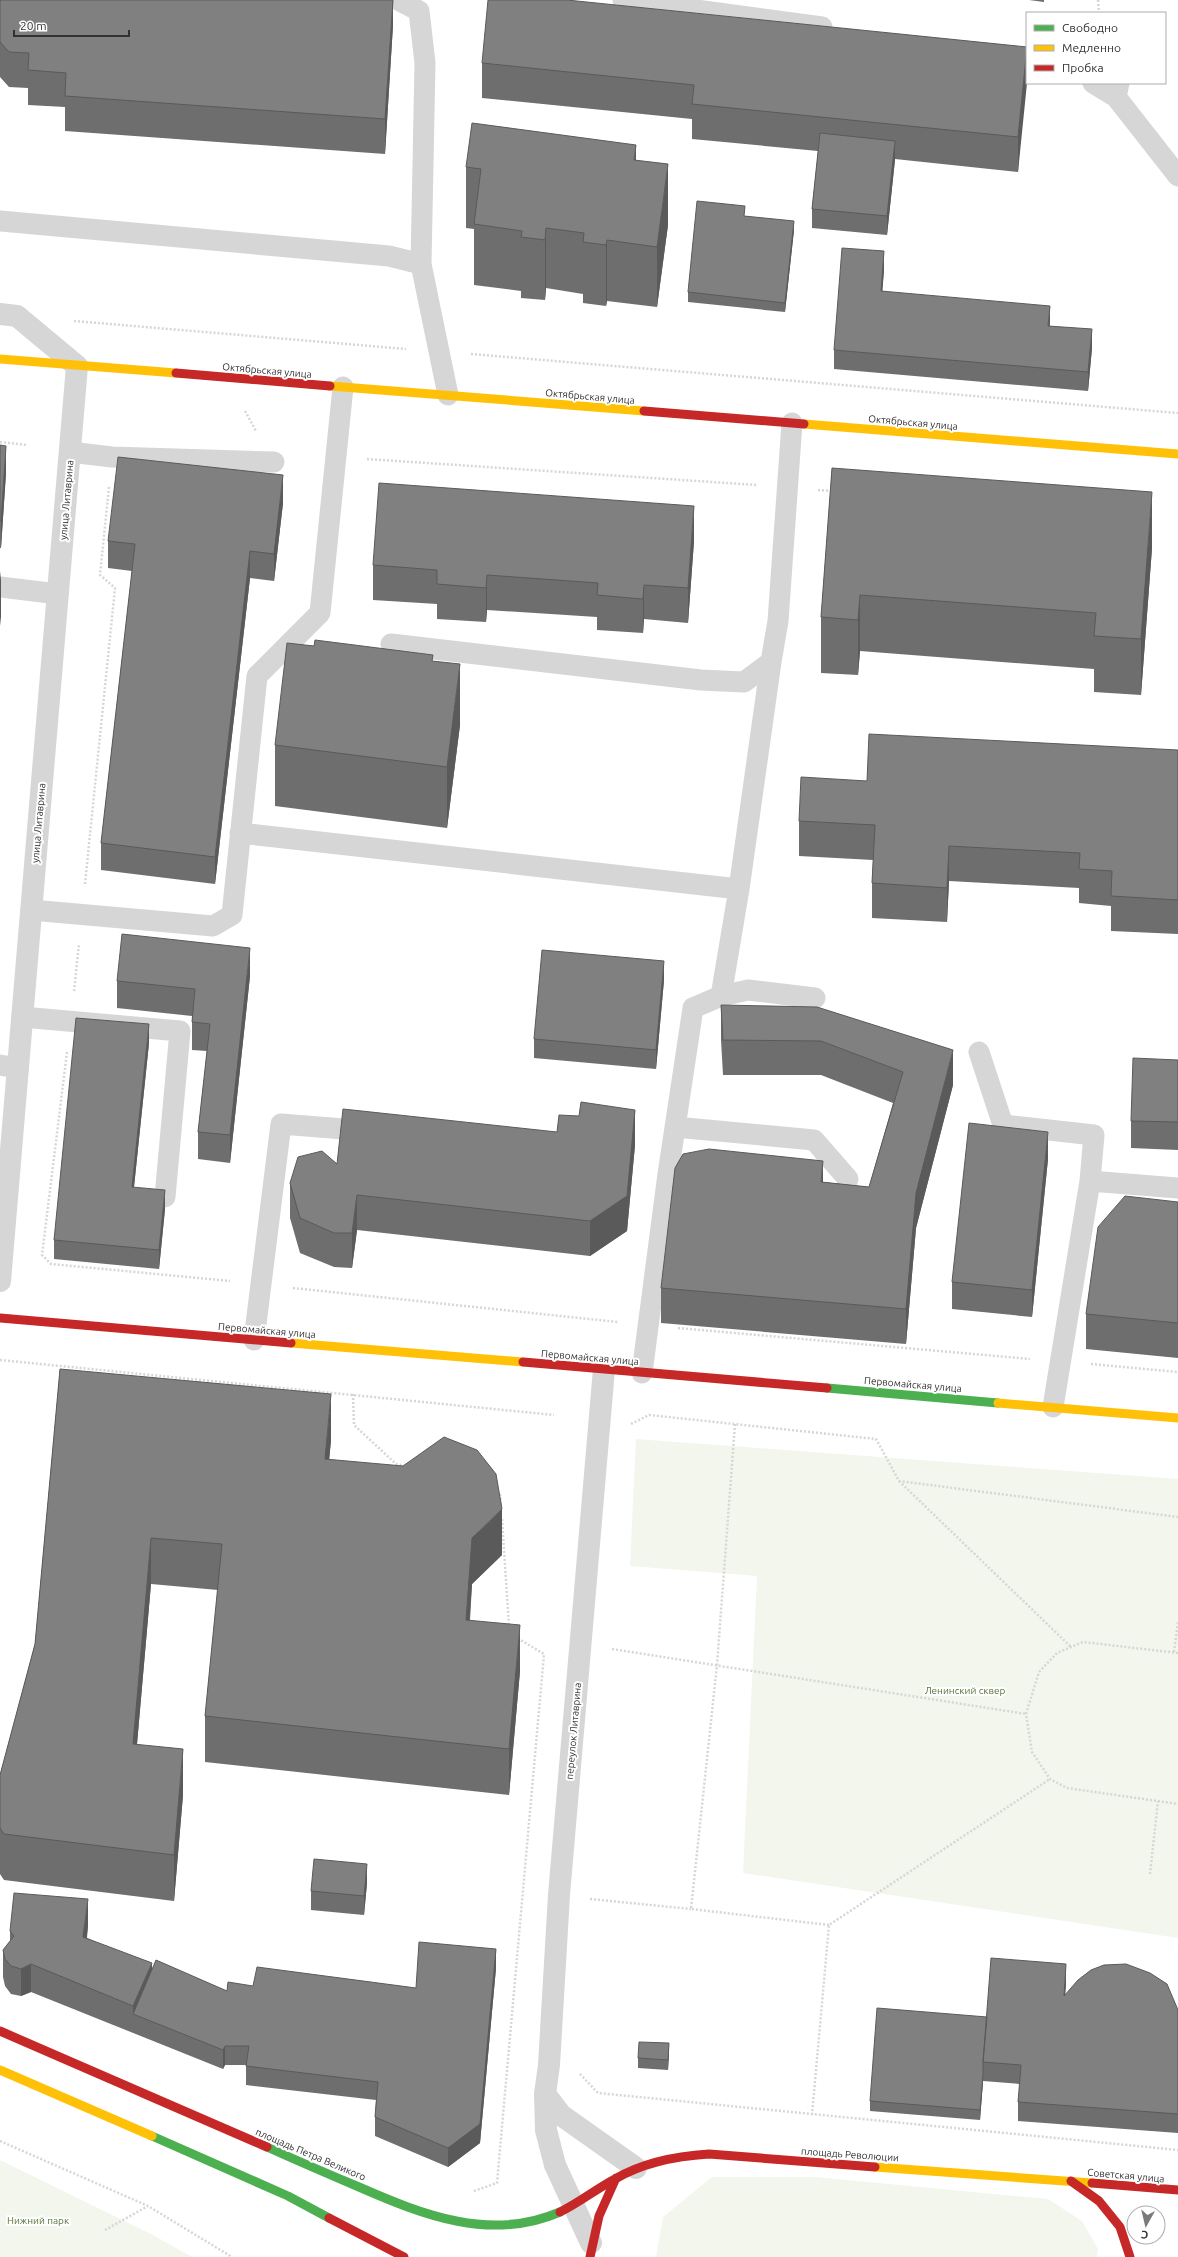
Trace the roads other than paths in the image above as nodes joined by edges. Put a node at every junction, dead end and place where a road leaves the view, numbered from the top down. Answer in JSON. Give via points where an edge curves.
{"nodes":[{"id":1,"x":398,"y":0,"type":"edge"},
{"id":2,"x":623,"y":0,"type":"edge"},
{"id":3,"x":845,"y":30,"type":"edge"},
{"id":4,"x":1096,"y":84,"type":"edge"},
{"id":5,"x":1117,"y":90,"type":"edge"},
{"id":6,"x":1178,"y":176,"type":"edge"},
{"id":7,"x":0,"y":221,"type":"edge"},
{"id":8,"x":421,"y":264,"type":"junction"},
{"id":9,"x":0,"y":314,"type":"edge"},
{"id":10,"x":0,"y":359,"type":"edge"},
{"id":11,"x":77,"y":366,"type":"junction"},
{"id":12,"x":343,"y":387,"type":"junction"},
{"id":13,"x":448,"y":395,"type":"junction"},
{"id":14,"x":792,"y":423,"type":"junction"},
{"id":15,"x":70,"y":452,"type":"junction"},
{"id":16,"x":1178,"y":454,"type":"edge"},
{"id":17,"x":274,"y":462,"type":"dead end"},
{"id":18,"x":0,"y":588,"type":"edge"},
{"id":19,"x":58,"y":594,"type":"junction"},
{"id":20,"x":391,"y":644,"type":"dead end"},
{"id":21,"x":771,"y":662,"type":"junction"},
{"id":22,"x":240,"y":833,"type":"junction"},
{"id":23,"x":739,"y":889,"type":"junction"},
{"id":24,"x":31,"y":910,"type":"junction"},
{"id":25,"x":721,"y":996,"type":"junction"},
{"id":26,"x":815,"y":998,"type":"dead end"},
{"id":27,"x":22,"y":1017,"type":"junction"},
{"id":28,"x":979,"y":1052,"type":"dead end"},
{"id":29,"x":9,"y":1067,"type":"edge"},
{"id":30,"x":675,"y":1127,"type":"junction"},
{"id":31,"x":391,"y":1133,"type":"edge"},
{"id":32,"x":848,"y":1178,"type":"dead end"},
{"id":33,"x":1090,"y":1181,"type":"junction"},
{"id":34,"x":1178,"y":1188,"type":"edge"},
{"id":35,"x":165,"y":1197,"type":"edge"},
{"id":36,"x":0,"y":1281,"type":"edge"},
{"id":37,"x":0,"y":1318,"type":"edge"},
{"id":38,"x":254,"y":1340,"type":"junction"},
{"id":39,"x":604,"y":1369,"type":"junction"},
{"id":40,"x":642,"y":1372,"type":"junction"},
{"id":41,"x":1053,"y":1407,"type":"junction"},
{"id":42,"x":1178,"y":1418,"type":"edge"},
{"id":43,"x":0,"y":2031,"type":"edge"},
{"id":44,"x":0,"y":2070,"type":"edge"},
{"id":45,"x":545,"y":2094,"type":"junction"},
{"id":46,"x":626,"y":2172,"type":"junction"},
{"id":47,"x":1071,"y":2181,"type":"junction"},
{"id":48,"x":1178,"y":2190,"type":"edge"},
{"id":49,"x":573,"y":2205,"type":"junction"},
{"id":50,"x":591,"y":2250,"type":"edge"},
{"id":51,"x":404,"y":2257,"type":"edge"},
{"id":52,"x":1130,"y":2257,"type":"edge"}],
"edges":[{"from":1,"to":8,"type":"lane","via":[[419,12],[425,63]]},
{"from":2,"to":3,"type":"lane"},
{"from":4,"to":5,"type":"lane"},
{"from":5,"to":6,"type":"lane"},
{"from":7,"to":8,"type":"lane","via":[[390,256]]},
{"from":8,"to":13,"type":"lane"},
{"from":9,"to":11,"type":"street","via":[[17,316]]},
{"from":10,"to":11,"type":"main road","name":"Октябрьская улица"},
{"from":11,"to":12,"type":"main road","name":"Октябрьская улица"},
{"from":11,"to":15,"type":"street","name":"улица Литаврина"},
{"from":12,"to":13,"type":"main road","name":"Октябрьская улица"},
{"from":12,"to":22,"type":"lane","via":[[320,613],[257,676]]},
{"from":13,"to":14,"type":"main road","name":"Октябрьская улица"},
{"from":14,"to":16,"type":"main road","name":"Октябрьская улица"},
{"from":14,"to":21,"type":"lane","via":[[778,621]]},
{"from":15,"to":17,"type":"lane","via":[[112,457]]},
{"from":15,"to":19,"type":"street","name":"улица Литаврина"},
{"from":18,"to":19,"type":"lane"},
{"from":19,"to":24,"type":"street","name":"улица Литаврина"},
{"from":20,"to":21,"type":"lane","via":[[701,680],[744,682]]},
{"from":21,"to":23,"type":"lane"},
{"from":22,"to":23,"type":"lane"},
{"from":22,"to":24,"type":"lane","via":[[232,915],[213,926]]},
{"from":23,"to":25,"type":"lane"},
{"from":24,"to":27,"type":"street","name":"улица Литаврина"},
{"from":25,"to":26,"type":"lane","via":[[748,990]]},
{"from":25,"to":30,"type":"lane","via":[[693,1008]]},
{"from":27,"to":29,"type":"street","name":"улица Литаврина"},
{"from":27,"to":35,"type":"lane","via":[[180,1031]]},
{"from":28,"to":33,"type":"lane","via":[[1003,1125],[1094,1135]]},
{"from":29,"to":36,"type":"street","name":"улица Литаврина"},
{"from":30,"to":32,"type":"lane","via":[[814,1140]]},
{"from":30,"to":40,"type":"lane"},
{"from":31,"to":38,"type":"lane","via":[[281,1124]]},
{"from":33,"to":34,"type":"lane"},
{"from":33,"to":41,"type":"lane"},
{"from":37,"to":38,"type":"main road","name":"Первомайская улица"},
{"from":38,"to":39,"type":"main road","name":"Первомайская улица"},
{"from":39,"to":40,"type":"main road","name":"Первомайская улица"},
{"from":39,"to":45,"type":"street","name":"переулок Литаврина","via":[[559,1895]]},
{"from":40,"to":41,"type":"main road","name":"Первомайская улица"},
{"from":41,"to":42,"type":"main road","name":"Первомайская улица"},
{"from":43,"to":49,"type":"main road","name":"площадь Петра Великого","via":[[436,2219],[478,2226],[501,2226],[526,2223],[553,2215]]},
{"from":44,"to":51,"type":"main road","via":[[288,2196]]},
{"from":45,"to":46,"type":"street","via":[[561,2115]]},
{"from":45,"to":49,"type":"street","name":"переулок Литаврина","via":[[546,2130],[553,2158]]},
{"from":46,"to":47,"type":"main road","name":"площадь Революции","via":[[664,2158],[709,2154]]},
{"from":46,"to":49,"type":"main road","name":"площадь Петра Великого"},
{"from":46,"to":50,"type":"main road","via":[[604,2201]]},
{"from":47,"to":48,"type":"main road","name":"Советская улица"},
{"from":47,"to":52,"type":"main road","via":[[1099,2201],[1120,2227]]},
{"from":49,"to":50,"type":"street","name":"переулок Литаврина"}]}
